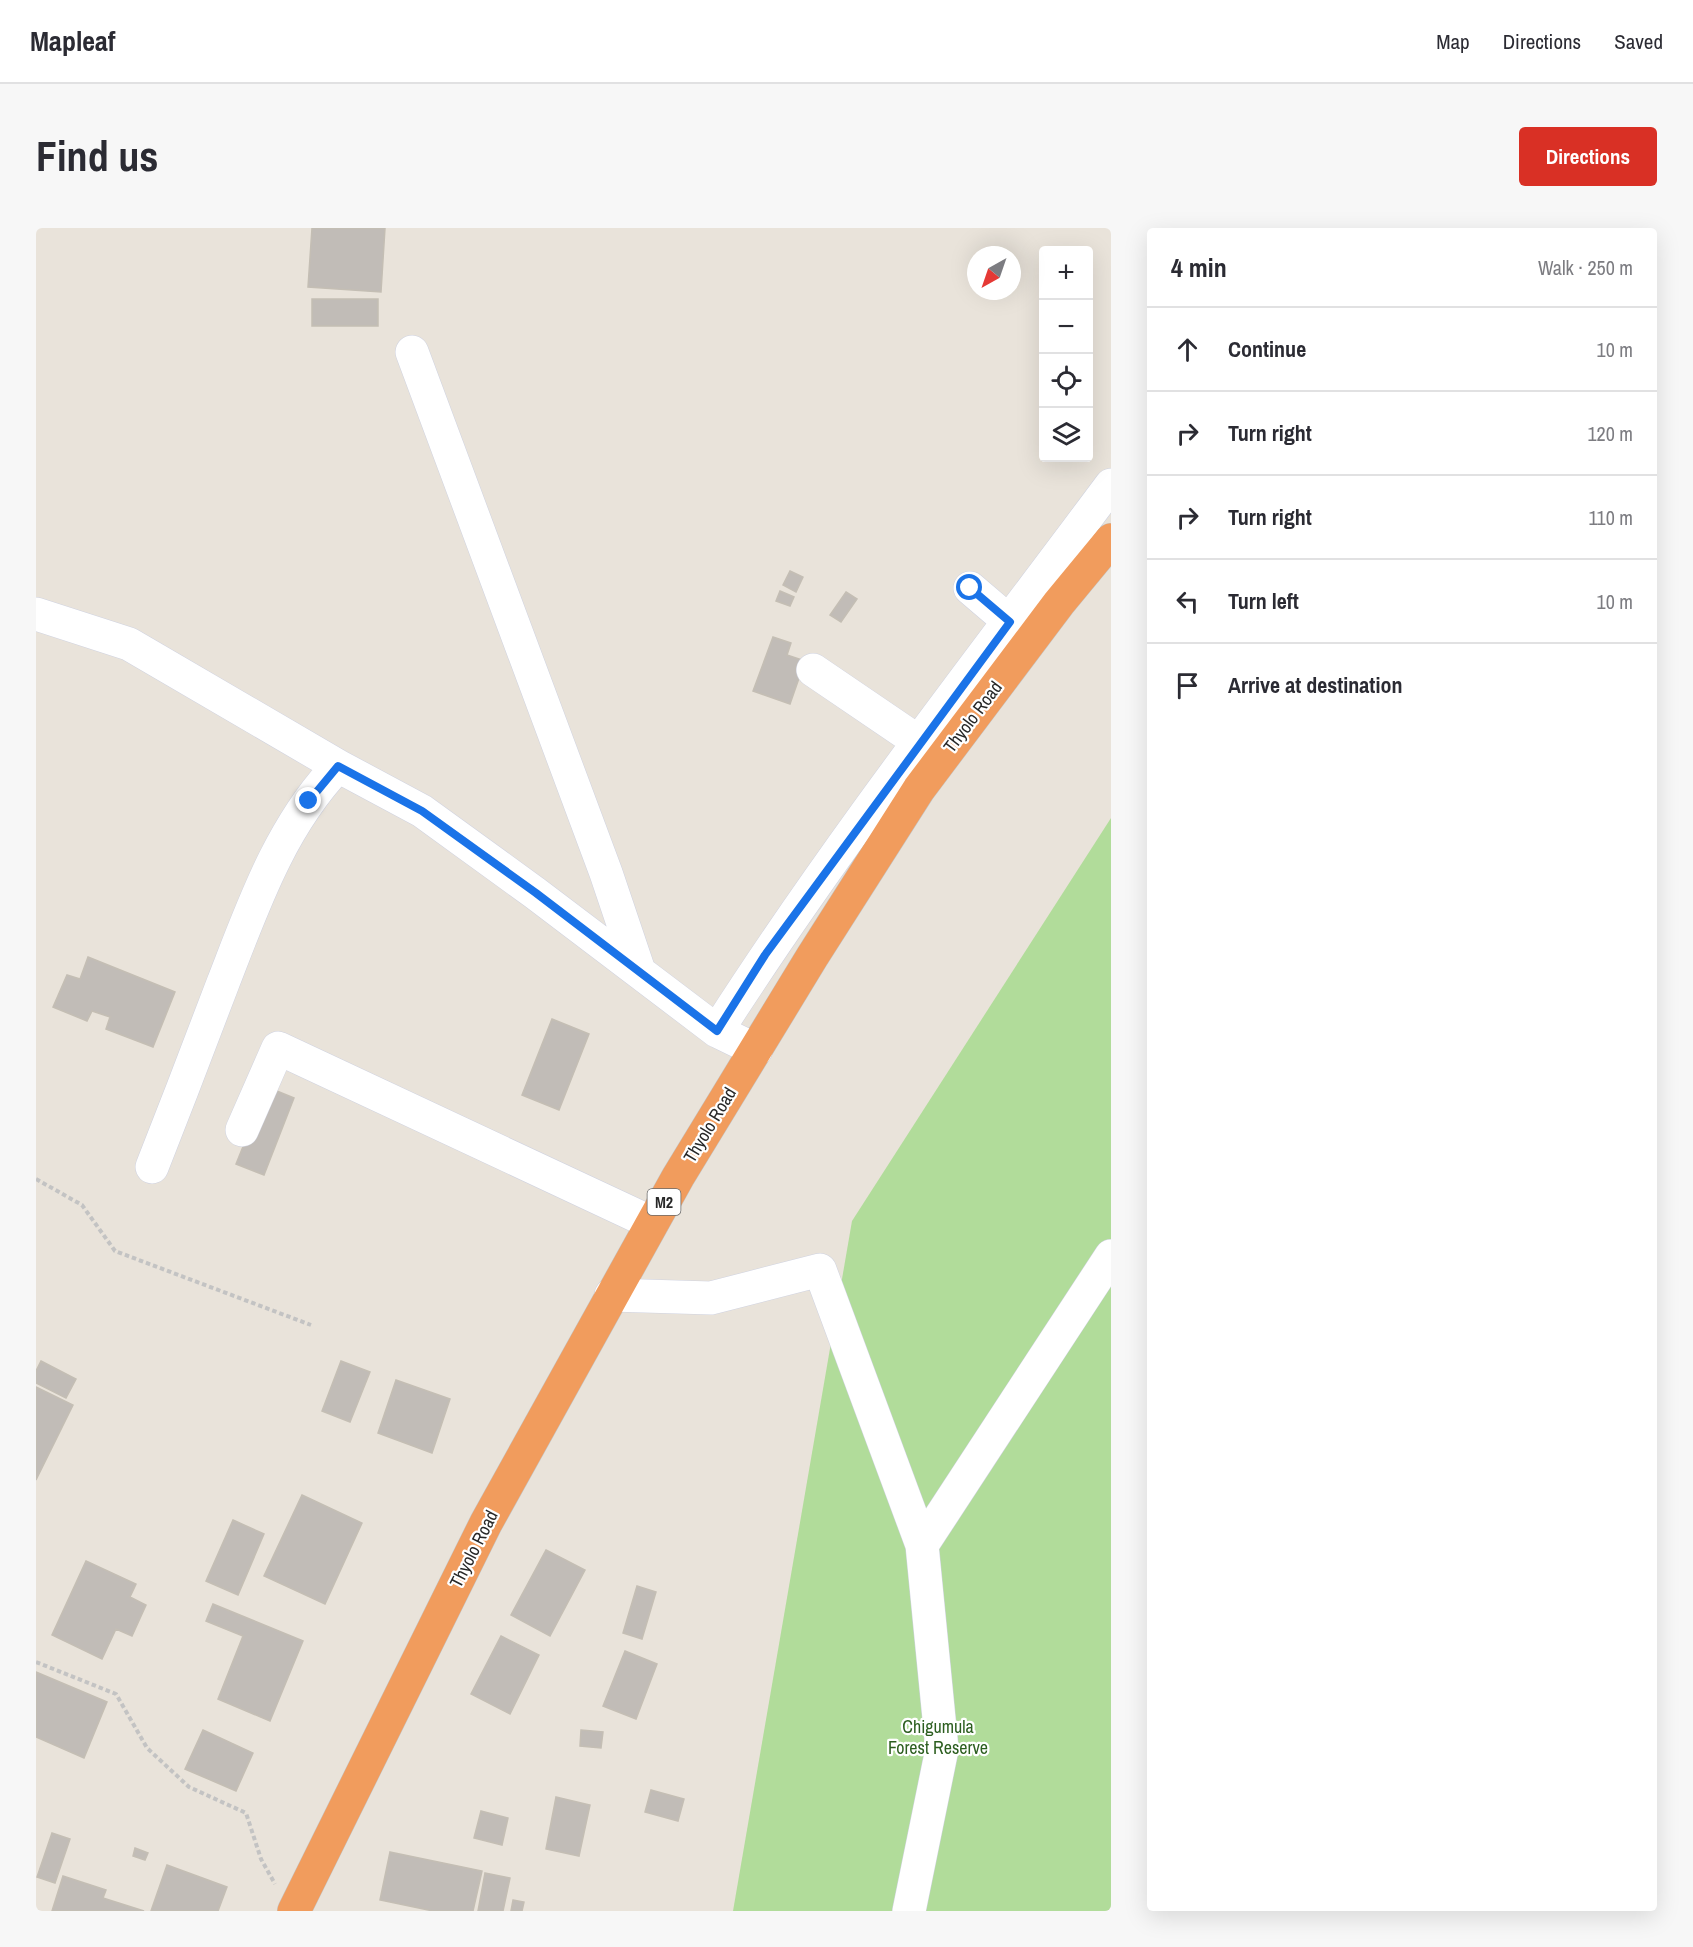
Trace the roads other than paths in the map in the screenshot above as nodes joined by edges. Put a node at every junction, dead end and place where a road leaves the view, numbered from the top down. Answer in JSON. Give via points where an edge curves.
{"nodes":[{"id":1,"x":412,"y":352,"type":"dead end"},
{"id":2,"x":1111,"y":485,"type":"edge"},
{"id":3,"x":1111,"y":540,"type":"edge"},
{"id":4,"x":970,"y":588,"type":"dead end"},
{"id":5,"x":36,"y":614,"type":"edge"},
{"id":6,"x":1020,"y":631,"type":"junction"},
{"id":7,"x":813,"y":670,"type":"dead end"},
{"id":8,"x":931,"y":750,"type":"junction"},
{"id":9,"x":338,"y":766,"type":"junction"},
{"id":10,"x":639,"y":972,"type":"junction"},
{"id":11,"x":717,"y":1031,"type":"junction"},
{"id":12,"x":756,"y":1050,"type":"junction"},
{"id":13,"x":242,"y":1130,"type":"dead end"},
{"id":14,"x":153,"y":1167,"type":"dead end"},
{"id":15,"x":652,"y":1223,"type":"junction"},
{"id":16,"x":1111,"y":1256,"type":"edge"},
{"id":17,"x":611,"y":1295,"type":"junction"},
{"id":18,"x":922,"y":1545,"type":"junction"},
{"id":19,"x":286,"y":1901,"type":"edge"},
{"id":20,"x":909,"y":1911,"type":"edge"}],
"edges":[{"from":1,"to":10,"type":"street","via":[[602,862]]},
{"from":2,"to":6,"type":"street"},
{"from":3,"to":6,"type":"highway","name":"Thyolo Road","number":"M2"},
{"from":4,"to":6,"type":"street"},
{"from":5,"to":9,"type":"street","via":[[129,644]]},
{"from":6,"to":8,"type":"highway","name":"Thyolo Road","number":"M2"},
{"from":7,"to":8,"type":"street"},
{"from":8,"to":11,"type":"street","via":[[765,955]]},
{"from":8,"to":12,"type":"highway","name":"Thyolo Road","number":"M2","via":[[919,789]]},
{"from":9,"to":10,"type":"street","via":[[422,811]]},
{"from":9,"to":14,"type":"street","via":[[314,794],[277,851]]},
{"from":10,"to":11,"type":"street"},
{"from":11,"to":12,"type":"street"},
{"from":12,"to":15,"type":"highway","name":"Thyolo Road","number":"M2"},
{"from":13,"to":15,"type":"street","via":[[278,1048]]},
{"from":15,"to":17,"type":"highway","name":"Thyolo Road","number":"M2"},
{"from":16,"to":18,"type":"street"},
{"from":17,"to":18,"type":"street","via":[[711,1298],[820,1270]]},
{"from":17,"to":19,"type":"highway","name":"Thyolo Road","number":"M2"},
{"from":18,"to":20,"type":"street","via":[[942,1749]]}]}
